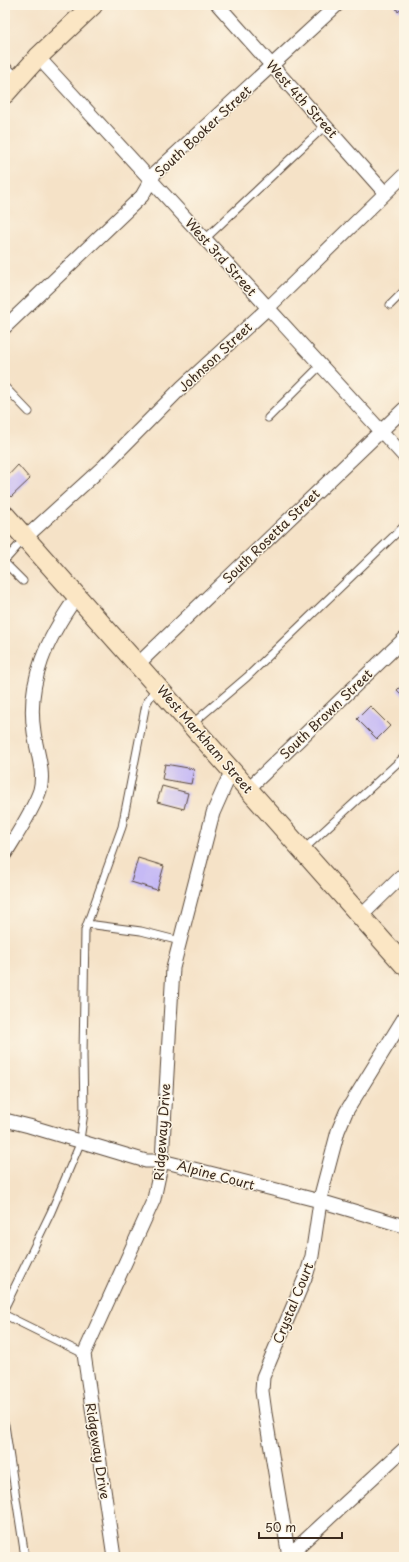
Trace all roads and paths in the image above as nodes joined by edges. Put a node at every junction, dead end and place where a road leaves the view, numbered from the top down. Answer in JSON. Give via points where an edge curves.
{"nodes":[{"id":1,"x":93,"y":5,"type":"edge"},
{"id":2,"x":218,"y":5,"type":"edge"},
{"id":3,"x":333,"y":6,"type":"edge"},
{"id":4,"x":38,"y":57,"type":"junction"},
{"id":5,"x":272,"y":65,"type":"junction"},
{"id":6,"x":9,"y":81,"type":"edge"},
{"id":7,"x":326,"y":125,"type":"junction"},
{"id":8,"x":404,"y":175,"type":"edge"},
{"id":9,"x":150,"y":180,"type":"junction"},
{"id":10,"x":385,"y":193,"type":"junction"},
{"id":11,"x":205,"y":239,"type":"junction"},
{"id":12,"x":404,"y":291,"type":"edge"},
{"id":13,"x":390,"y":305,"type":"dead end"},
{"id":14,"x":268,"y":308,"type":"junction"},
{"id":15,"x":5,"y":327,"type":"edge"},
{"id":16,"x":321,"y":365,"type":"junction"},
{"id":17,"x":5,"y":387,"type":"edge"},
{"id":18,"x":404,"y":409,"type":"edge"},
{"id":19,"x":29,"y":412,"type":"dead end"},
{"id":20,"x":268,"y":418,"type":"dead end"},
{"id":21,"x":381,"y":431,"type":"junction"},
{"id":22,"x":404,"y":456,"type":"edge"},
{"id":23,"x":5,"y":515,"type":"edge"},
{"id":24,"x":404,"y":526,"type":"edge"},
{"id":25,"x":26,"y":538,"type":"junction"},
{"id":26,"x":6,"y":560,"type":"edge"},
{"id":27,"x":22,"y":581,"type":"dead end"},
{"id":28,"x":77,"y":596,"type":"junction"},
{"id":29,"x":404,"y":639,"type":"edge"},
{"id":30,"x":138,"y":664,"type":"junction"},
{"id":31,"x":157,"y":685,"type":"junction"},
{"id":32,"x":191,"y":724,"type":"junction"},
{"id":33,"x":404,"y":757,"type":"edge"},
{"id":34,"x":232,"y":770,"type":"junction"},
{"id":35,"x":248,"y":789,"type":"junction"},
{"id":36,"x":303,"y":851,"type":"junction"},
{"id":37,"x":5,"y":854,"type":"edge"},
{"id":38,"x":404,"y":874,"type":"edge"},
{"id":39,"x":361,"y":916,"type":"junction"},
{"id":40,"x":87,"y":924,"type":"junction"},
{"id":41,"x":180,"y":941,"type":"junction"},
{"id":42,"x":404,"y":965,"type":"edge"},
{"id":43,"x":404,"y":1018,"type":"edge"},
{"id":44,"x":5,"y":1120,"type":"edge"},
{"id":45,"x":80,"y":1140,"type":"junction"},
{"id":46,"x":162,"y":1161,"type":"junction"},
{"id":47,"x":320,"y":1201,"type":"junction"},
{"id":48,"x":404,"y":1226,"type":"edge"},
{"id":49,"x":5,"y":1307,"type":"edge"},
{"id":50,"x":5,"y":1314,"type":"edge"},
{"id":51,"x":84,"y":1354,"type":"junction"},
{"id":52,"x":5,"y":1425,"type":"edge"},
{"id":53,"x":404,"y":1449,"type":"edge"},
{"id":54,"x":289,"y":1556,"type":"edge"},
{"id":55,"x":25,"y":1557,"type":"edge"},
{"id":56,"x":114,"y":1557,"type":"edge"}],
"edges":[{"from":1,"to":4,"type":"main road"},
{"from":2,"to":5,"type":"street","name":"West 4th Street"},
{"from":3,"to":5,"type":"street","name":"South Booker Street"},
{"from":4,"to":6,"type":"main road"},
{"from":4,"to":9,"type":"street","name":"West 3rd Street"},
{"from":5,"to":7,"type":"street","name":"West 4th Street"},
{"from":5,"to":9,"type":"street","name":"South Booker Street"},
{"from":7,"to":10,"type":"street","name":"West 4th Street"},
{"from":7,"to":11,"type":"lane"},
{"from":8,"to":10,"type":"street","name":"Johnson Street"},
{"from":9,"to":11,"type":"street","name":"West 3rd Street"},
{"from":9,"to":15,"type":"street","name":"South Booker Street","via":[[142,196]]},
{"from":10,"to":14,"type":"street","name":"Johnson Street"},
{"from":11,"to":14,"type":"street","name":"West 3rd Street"},
{"from":12,"to":13,"type":"lane"},
{"from":14,"to":16,"type":"street","name":"West 3rd Street"},
{"from":14,"to":25,"type":"street","name":"Johnson Street"},
{"from":16,"to":20,"type":"lane"},
{"from":16,"to":21,"type":"street","name":"West 3rd Street"},
{"from":17,"to":19,"type":"lane"},
{"from":18,"to":21,"type":"street","name":"South Rosetta Street"},
{"from":21,"to":22,"type":"street","name":"West 3rd Street"},
{"from":21,"to":30,"type":"street","name":"South Rosetta Street"},
{"from":23,"to":25,"type":"main road","name":"West Markham Street"},
{"from":24,"to":32,"type":"lane","via":[[247,677]]},
{"from":25,"to":26,"type":"lane"},
{"from":25,"to":28,"type":"main road","name":"West Markham Street"},
{"from":26,"to":27,"type":"lane"},
{"from":28,"to":30,"type":"main road","name":"West Markham Street"},
{"from":28,"to":37,"type":"street","via":[[54,633],[36,676],[32,717],[40,764],[40,789]]},
{"from":29,"to":35,"type":"street","name":"South Brown Street"},
{"from":30,"to":31,"type":"main road","name":"West Markham Street"},
{"from":31,"to":32,"type":"main road","name":"West Markham Street"},
{"from":31,"to":40,"type":"lane","via":[[146,704],[118,838]]},
{"from":32,"to":34,"type":"main road","name":"West Markham Street"},
{"from":33,"to":36,"type":"lane"},
{"from":34,"to":35,"type":"main road","name":"West Markham Street"},
{"from":34,"to":41,"type":"street","name":"Ridgeway Drive","via":[[213,813]]},
{"from":35,"to":36,"type":"main road","name":"West Markham Street"},
{"from":36,"to":39,"type":"main road","name":"West Markham Street"},
{"from":38,"to":39,"type":"street"},
{"from":39,"to":42,"type":"main road","name":"West Markham Street"},
{"from":40,"to":41,"type":"lane","via":[[141,931]]},
{"from":40,"to":45,"type":"lane","via":[[84,1113]]},
{"from":41,"to":46,"type":"street","name":"Ridgeway Drive","via":[[173,968]]},
{"from":43,"to":47,"type":"street","name":"Crystal Court","via":[[346,1112],[338,1131]]},
{"from":44,"to":45,"type":"street","name":"Alpine Court"},
{"from":45,"to":46,"type":"street","name":"Alpine Court","via":[[146,1161]]},
{"from":45,"to":49,"type":"lane","via":[[51,1212]]},
{"from":46,"to":47,"type":"street","name":"Alpine Court"},
{"from":46,"to":51,"type":"street","name":"Ridgeway Drive","via":[[151,1208]]},
{"from":47,"to":48,"type":"street","name":"Alpine Court"},
{"from":47,"to":54,"type":"street","name":"Crystal Court","via":[[307,1273],[262,1384]]},
{"from":50,"to":51,"type":"lane"},
{"from":51,"to":56,"type":"street","name":"Ridgeway Drive"},
{"from":52,"to":55,"type":"lane"},
{"from":53,"to":54,"type":"street"}]}
